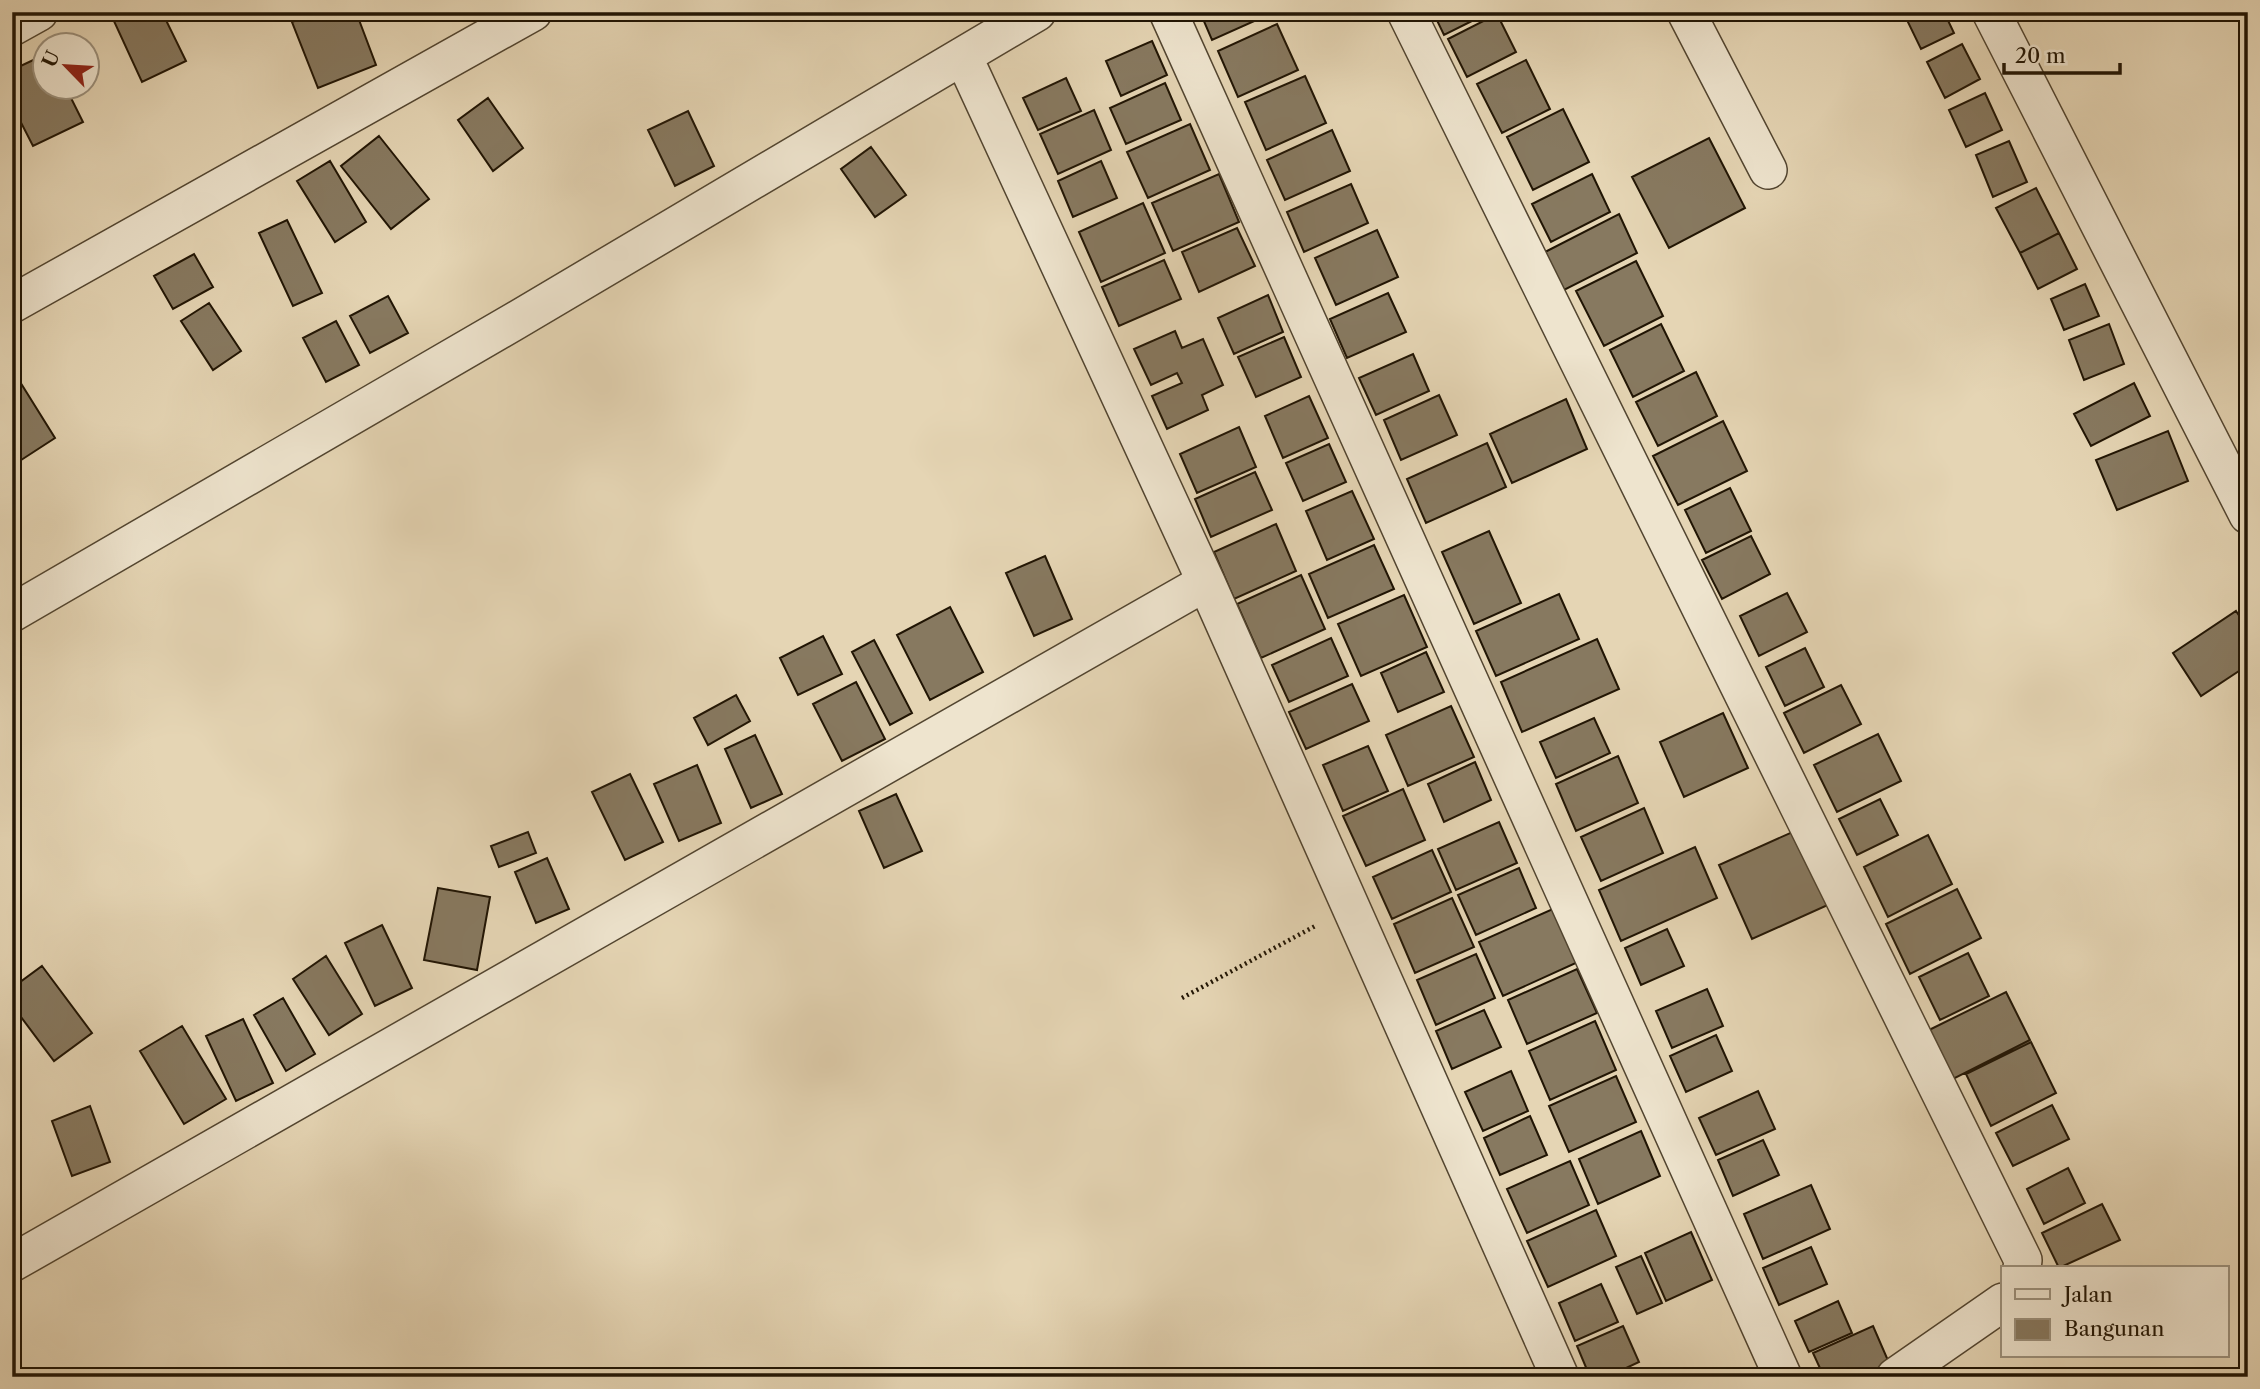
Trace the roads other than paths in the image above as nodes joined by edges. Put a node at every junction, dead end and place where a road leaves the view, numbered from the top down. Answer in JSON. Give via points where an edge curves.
{"nodes":[{"id":1,"x":39,"y":12,"type":"edge"},
{"id":2,"x":533,"y":12,"type":"edge"},
{"id":3,"x":1037,"y":12,"type":"edge"},
{"id":4,"x":1168,"y":12,"type":"edge"},
{"id":5,"x":1406,"y":12,"type":"edge"},
{"id":6,"x":1686,"y":12,"type":"edge"},
{"id":7,"x":1991,"y":12,"type":"edge"},
{"id":8,"x":12,"y":27,"type":"edge"},
{"id":9,"x":963,"y":56,"type":"junction"},
{"id":10,"x":1768,"y":170,"type":"dead end"},
{"id":11,"x":12,"y":304,"type":"edge"},
{"id":12,"x":2248,"y":514,"type":"edge"},
{"id":13,"x":1206,"y":582,"type":"junction"},
{"id":14,"x":12,"y":613,"type":"edge"},
{"id":15,"x":12,"y":1263,"type":"edge"},
{"id":16,"x":2022,"y":1266,"type":"edge"},
{"id":17,"x":2001,"y":1304,"type":"edge"},
{"id":18,"x":1560,"y":1377,"type":"edge"},
{"id":19,"x":1783,"y":1377,"type":"edge"},
{"id":20,"x":1895,"y":1377,"type":"edge"}],
"edges":[{"from":1,"to":8,"type":"street"},
{"from":2,"to":11,"type":"street"},
{"from":3,"to":9,"type":"street"},
{"from":4,"to":19,"type":"street"},
{"from":5,"to":16,"type":"street","via":[[2017,1247]]},
{"from":6,"to":10,"type":"street"},
{"from":7,"to":12,"type":"street"},
{"from":9,"to":13,"type":"street"},
{"from":9,"to":14,"type":"street"},
{"from":13,"to":15,"type":"street"},
{"from":13,"to":18,"type":"street"},
{"from":17,"to":20,"type":"street"}]}
